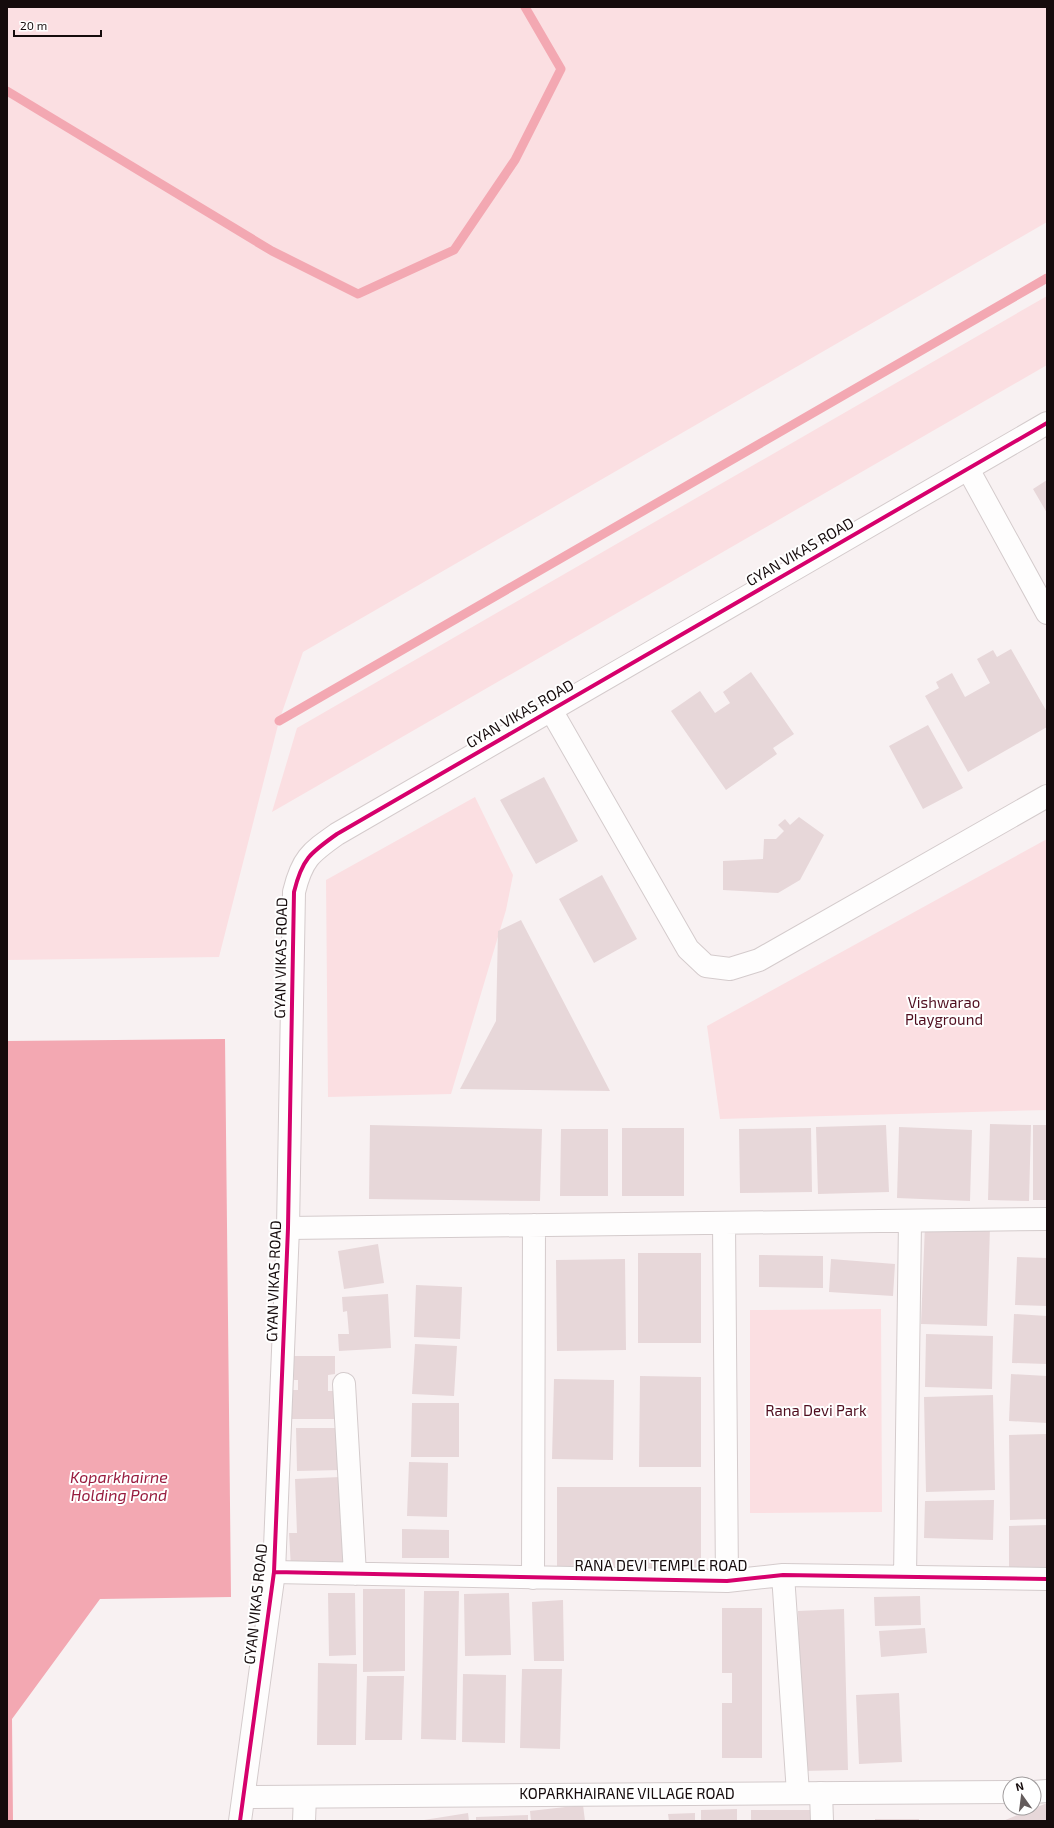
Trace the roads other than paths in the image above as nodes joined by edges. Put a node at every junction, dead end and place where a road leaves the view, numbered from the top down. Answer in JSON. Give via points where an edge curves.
{"nodes":[{"id":1,"x":1047,"y":423,"type":"edge"},
{"id":2,"x":968,"y":469,"type":"junction"},
{"id":3,"x":1047,"y":612,"type":"edge"},
{"id":4,"x":551,"y":710,"type":"junction"},
{"id":5,"x":1047,"y":796,"type":"edge"},
{"id":6,"x":1047,"y":1219,"type":"edge"},
{"id":7,"x":910,"y":1221,"type":"junction"},
{"id":8,"x":724,"y":1223,"type":"junction"},
{"id":9,"x":534,"y":1225,"type":"junction"},
{"id":10,"x":288,"y":1228,"type":"junction"},
{"id":11,"x":344,"y":1384,"type":"dead end"},
{"id":12,"x":274,"y":1572,"type":"junction"},
{"id":13,"x":355,"y":1574,"type":"junction"},
{"id":14,"x":783,"y":1575,"type":"junction"},
{"id":15,"x":905,"y":1577,"type":"junction"},
{"id":16,"x":533,"y":1578,"type":"junction"},
{"id":17,"x":1047,"y":1579,"type":"edge"},
{"id":18,"x":727,"y":1581,"type":"junction"},
{"id":19,"x":1002,"y":1792,"type":"edge"},
{"id":20,"x":798,"y":1793,"type":"junction"},
{"id":21,"x":821,"y":1793,"type":"junction"},
{"id":22,"x":244,"y":1797,"type":"junction"},
{"id":23,"x":305,"y":1797,"type":"junction"},
{"id":24,"x":240,"y":1821,"type":"edge"},
{"id":25,"x":304,"y":1821,"type":"edge"},
{"id":26,"x":822,"y":1821,"type":"edge"}],
"edges":[{"from":1,"to":2,"type":"street","name":"GYAN VIKAS ROAD"},
{"from":2,"to":3,"type":"street"},
{"from":2,"to":4,"type":"street","name":"GYAN VIKAS ROAD"},
{"from":4,"to":5,"type":"street","via":[[688,949],[706,966],[730,969],[759,960]]},
{"from":4,"to":10,"type":"street","name":"GYAN VIKAS ROAD","via":[[337,834],[312,851],[299,871],[294,892]]},
{"from":6,"to":7,"type":"street"},
{"from":7,"to":8,"type":"street"},
{"from":7,"to":15,"type":"street"},
{"from":8,"to":9,"type":"street"},
{"from":8,"to":18,"type":"street"},
{"from":9,"to":10,"type":"street"},
{"from":9,"to":16,"type":"street"},
{"from":10,"to":12,"type":"street","name":"GYAN VIKAS ROAD"},
{"from":11,"to":13,"type":"street"},
{"from":12,"to":13,"type":"street","name":"RANA DEVI TEMPLE ROAD"},
{"from":12,"to":22,"type":"street","name":"GYAN VIKAS ROAD"},
{"from":13,"to":16,"type":"street","name":"RANA DEVI TEMPLE ROAD"},
{"from":14,"to":15,"type":"street","name":"RANA DEVI TEMPLE ROAD"},
{"from":14,"to":18,"type":"street","name":"RANA DEVI TEMPLE ROAD"},
{"from":14,"to":20,"type":"street"},
{"from":15,"to":17,"type":"street","name":"RANA DEVI TEMPLE ROAD"},
{"from":16,"to":18,"type":"street","name":"RANA DEVI TEMPLE ROAD"},
{"from":19,"to":21,"type":"street","name":"KOPARKHAIRANE VILLAGE ROAD"},
{"from":20,"to":21,"type":"street","name":"KOPARKHAIRANE VILLAGE ROAD"},
{"from":20,"to":23,"type":"street","name":"KOPARKHAIRANE VILLAGE ROAD"},
{"from":21,"to":26,"type":"street"},
{"from":22,"to":23,"type":"street","name":"KOPARKHAIRANE VILLAGE ROAD"},
{"from":22,"to":24,"type":"street","name":"GYAN VIKAS ROAD"},
{"from":23,"to":25,"type":"street"}]}
